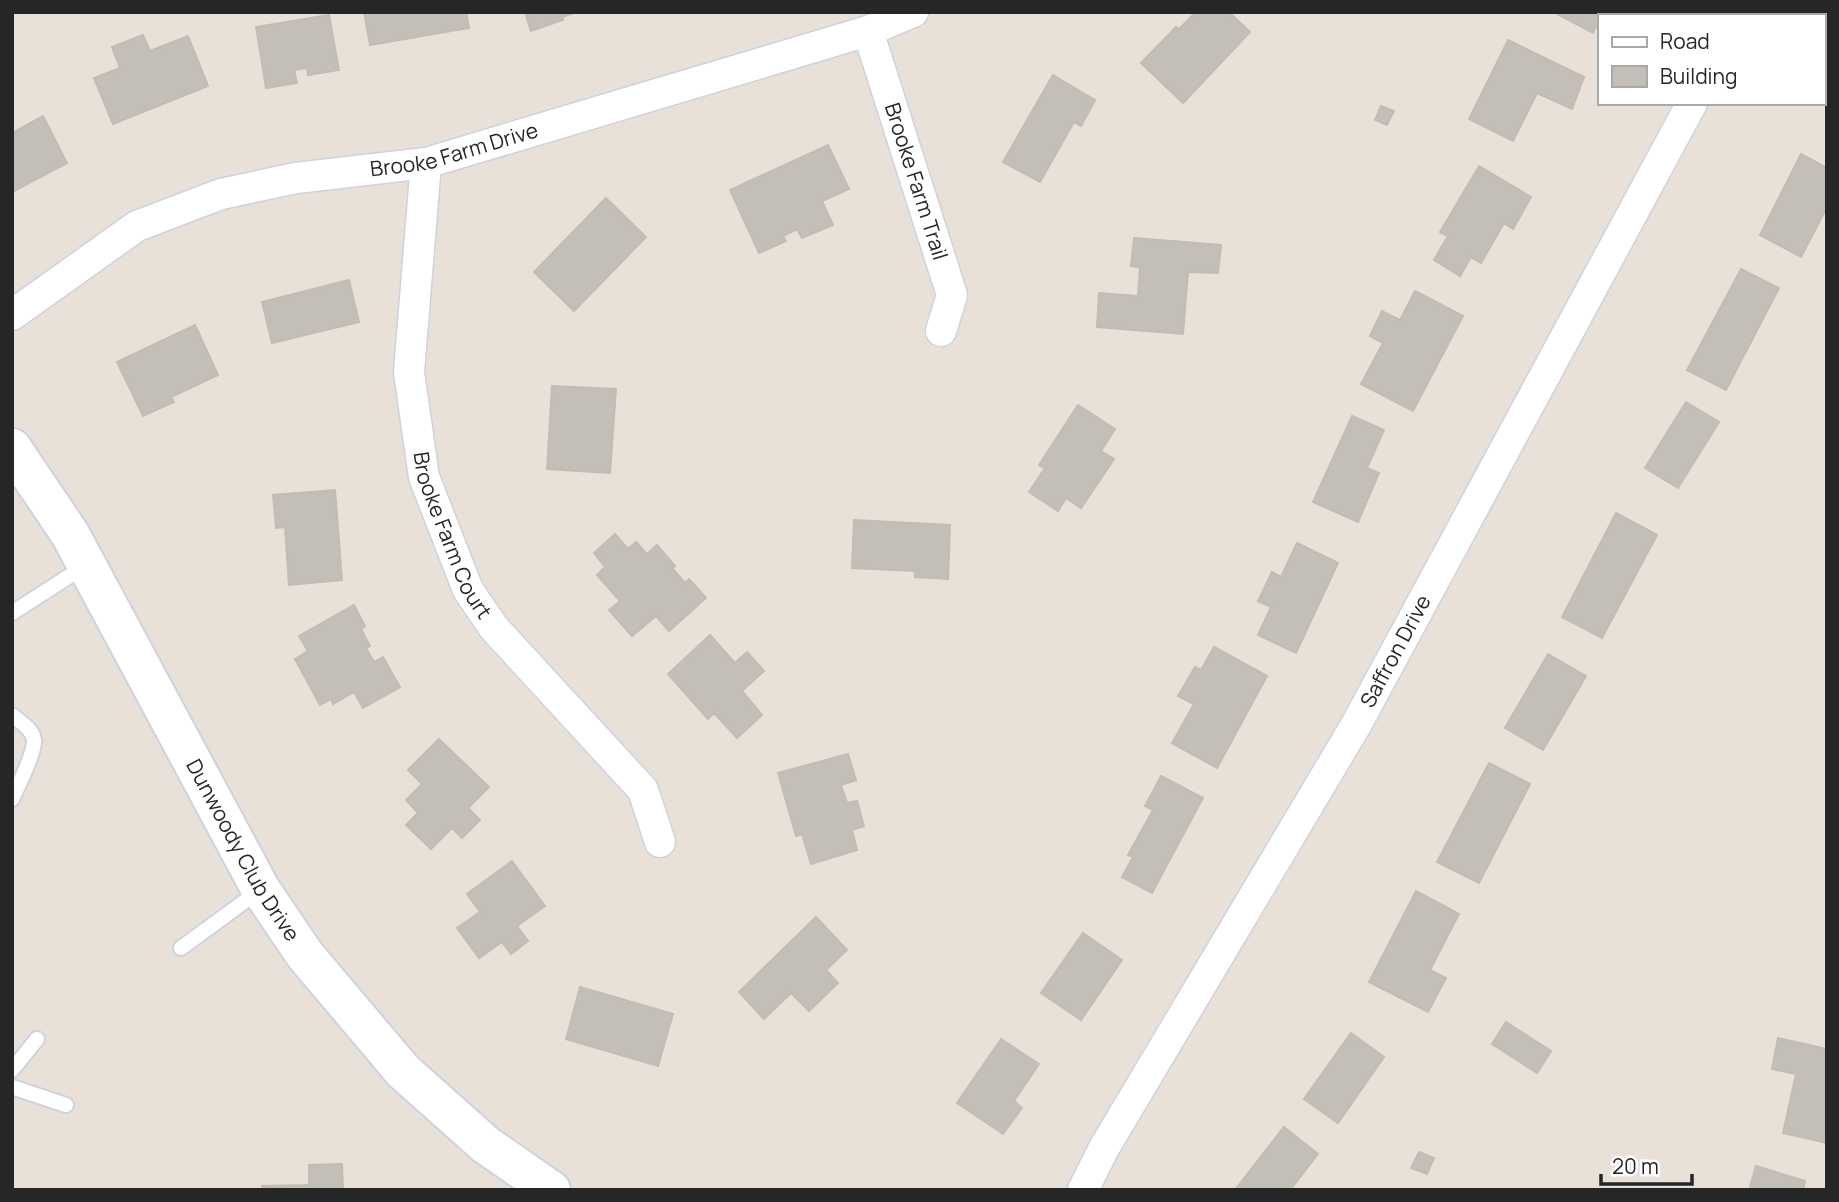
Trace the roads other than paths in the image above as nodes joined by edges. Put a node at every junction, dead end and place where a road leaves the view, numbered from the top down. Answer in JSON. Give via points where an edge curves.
{"nodes":[{"id":1,"x":913,"y":12,"type":"edge"},
{"id":2,"x":867,"y":31,"type":"junction"},
{"id":3,"x":1691,"y":105,"type":"edge"},
{"id":4,"x":426,"y":163,"type":"junction"},
{"id":5,"x":12,"y":315,"type":"edge"},
{"id":6,"x":941,"y":331,"type":"dead end"},
{"id":7,"x":12,"y":447,"type":"edge"},
{"id":8,"x":86,"y":565,"type":"junction"},
{"id":9,"x":12,"y":613,"type":"edge"},
{"id":10,"x":12,"y":715,"type":"edge"},
{"id":11,"x":12,"y":799,"type":"edge"},
{"id":12,"x":660,"y":842,"type":"dead end"},
{"id":13,"x":261,"y":890,"type":"junction"},
{"id":14,"x":181,"y":948,"type":"dead end"},
{"id":15,"x":37,"y":1039,"type":"dead end"},
{"id":16,"x":12,"y":1070,"type":"edge"},
{"id":17,"x":12,"y":1087,"type":"edge"},
{"id":18,"x":66,"y":1105,"type":"dead end"},
{"id":19,"x":551,"y":1190,"type":"edge"},
{"id":20,"x":1083,"y":1190,"type":"edge"}],
"edges":[{"from":1,"to":2,"type":"street","name":"Brooke Farm Drive"},
{"from":2,"to":4,"type":"street","name":"Brooke Farm Drive"},
{"from":2,"to":6,"type":"street","name":"Brooke Farm Trail","via":[[952,295]]},
{"from":3,"to":20,"type":"street","name":"Saffron Drive","via":[[1356,725]]},
{"from":4,"to":5,"type":"street","name":"Brooke Farm Drive","via":[[296,178],[221,194],[136,226]]},
{"from":4,"to":12,"type":"street","name":"Brooke Farm Court","via":[[410,372],[424,477],[468,590],[494,628],[643,790]]},
{"from":7,"to":8,"type":"main road","name":"Dunwoody Club Drive"},
{"from":8,"to":9,"type":"lane"},
{"from":8,"to":13,"type":"main road","name":"Dunwoody Club Drive"},
{"from":10,"to":11,"type":"lane","via":[[31,732],[34,741]]},
{"from":13,"to":14,"type":"lane"},
{"from":13,"to":19,"type":"main road","name":"Dunwoody Club Drive","via":[[304,955],[403,1071],[486,1145]]},
{"from":15,"to":16,"type":"lane"},
{"from":17,"to":18,"type":"lane"}]}
